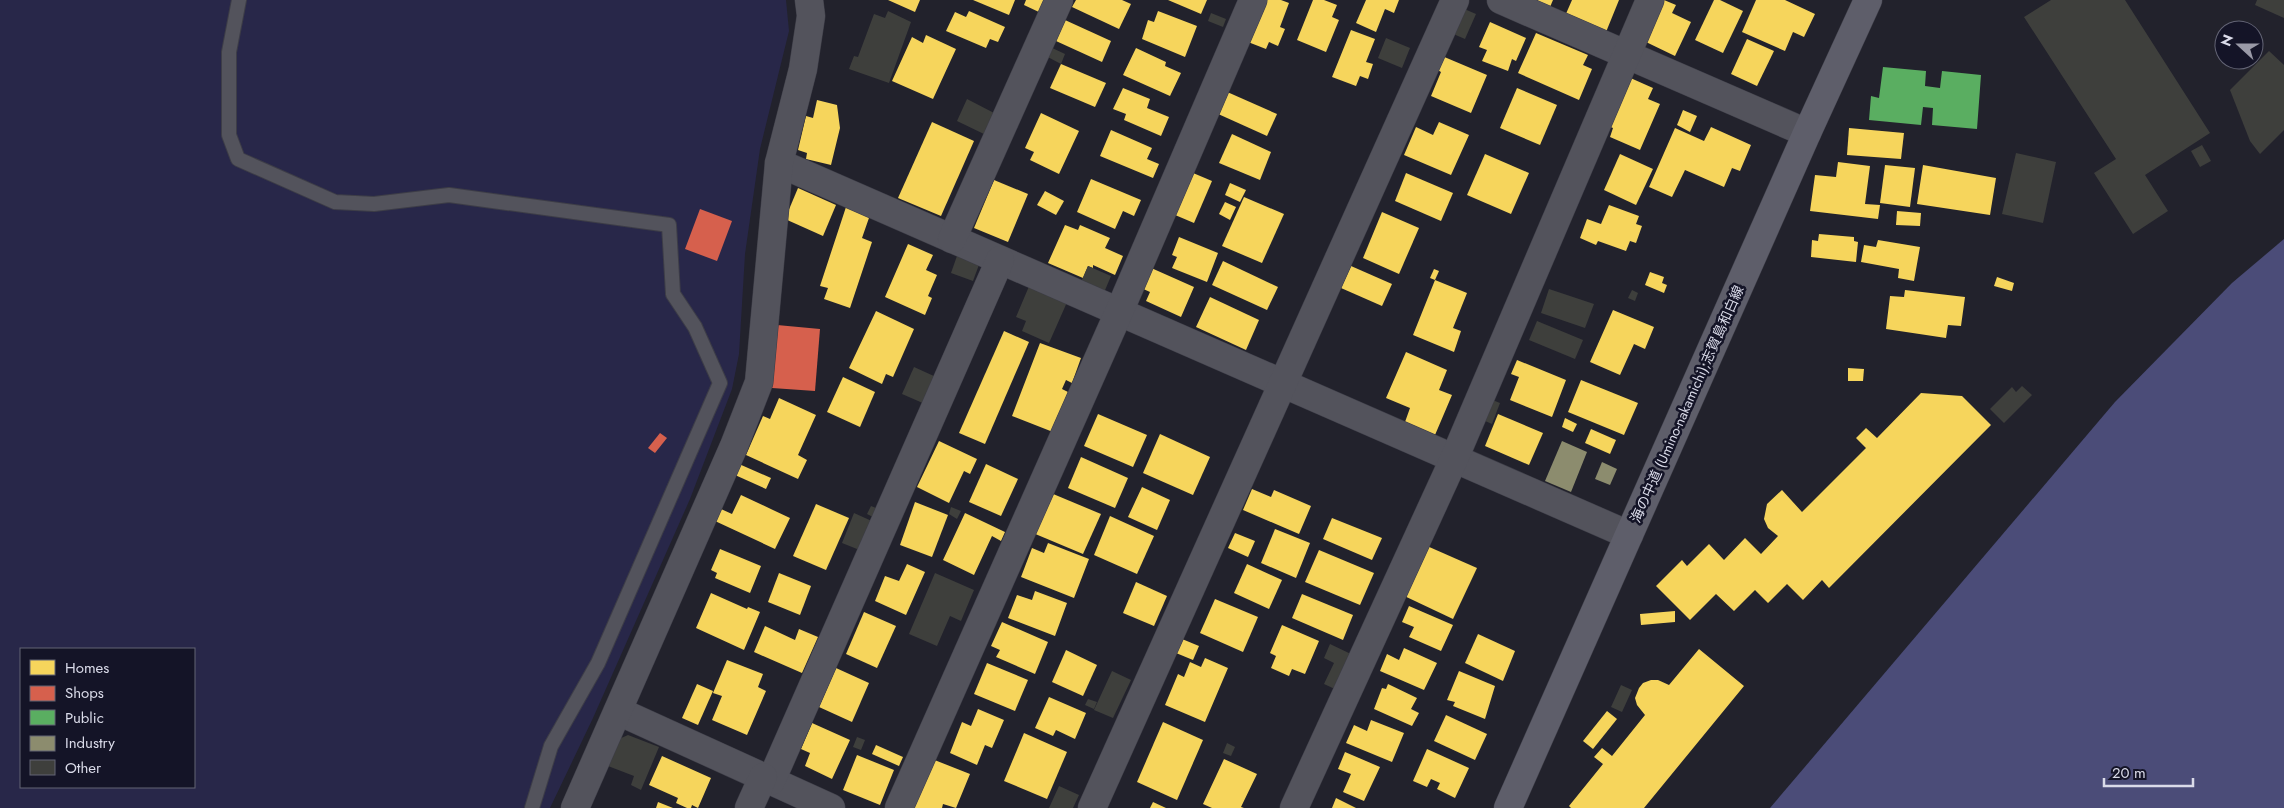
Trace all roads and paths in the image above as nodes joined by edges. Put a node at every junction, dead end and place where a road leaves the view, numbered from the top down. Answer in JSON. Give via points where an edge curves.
{"nodes":[{"id":1,"x":239,"y":0,"type":"edge"},
{"id":2,"x":809,"y":0,"type":"edge"},
{"id":3,"x":1059,"y":0,"type":"edge"},
{"id":4,"x":1253,"y":0,"type":"edge"},
{"id":5,"x":1455,"y":0,"type":"edge"},
{"id":6,"x":1501,"y":0,"type":"edge"},
{"id":7,"x":1650,"y":0,"type":"edge"},
{"id":8,"x":1868,"y":0,"type":"edge"},
{"id":9,"x":1625,"y":54,"type":"junction"},
{"id":10,"x":1807,"y":133,"type":"junction"},
{"id":11,"x":779,"y":164,"type":"junction"},
{"id":12,"x":952,"y":239,"type":"junction"},
{"id":13,"x":1000,"y":260,"type":"junction"},
{"id":14,"x":1119,"y":312,"type":"junction"},
{"id":15,"x":1283,"y":382,"type":"junction"},
{"id":16,"x":1454,"y":459,"type":"junction"},
{"id":17,"x":1629,"y":536,"type":"junction"},
{"id":18,"x":618,"y":711,"type":"junction"},
{"id":19,"x":767,"y":779,"type":"junction"},
{"id":20,"x":532,"y":808,"type":"edge"},
{"id":21,"x":575,"y":808,"type":"edge"},
{"id":22,"x":749,"y":808,"type":"edge"},
{"id":23,"x":831,"y":808,"type":"edge"},
{"id":24,"x":899,"y":808,"type":"edge"},
{"id":25,"x":1092,"y":808,"type":"edge"},
{"id":26,"x":1294,"y":808,"type":"edge"},
{"id":27,"x":1508,"y":808,"type":"edge"}],
"edges":[{"from":1,"to":20,"type":"lane","via":[[229,52],[229,135],[238,159],[335,202],[374,204],[449,195],[669,225],[673,294],[695,327],[720,383],[598,663],[552,746]]},
{"from":2,"to":11,"type":"street","via":[[811,16],[803,69]]},
{"from":3,"to":12,"type":"street"},
{"from":4,"to":14,"type":"street"},
{"from":5,"to":15,"type":"street"},
{"from":6,"to":9,"type":"street"},
{"from":7,"to":9,"type":"street"},
{"from":8,"to":10,"type":"main road","name":"海の中道 (Umino-nakamichi);志賀島和白線"},
{"from":9,"to":10,"type":"street"},
{"from":9,"to":16,"type":"street"},
{"from":10,"to":17,"type":"main road","name":"海の中道 (Umino-nakamichi);志賀島和白線"},
{"from":11,"to":12,"type":"street"},
{"from":11,"to":18,"type":"street","via":[[759,382]]},
{"from":12,"to":13,"type":"street"},
{"from":13,"to":14,"type":"street"},
{"from":13,"to":19,"type":"street"},
{"from":14,"to":15,"type":"street"},
{"from":14,"to":24,"type":"street"},
{"from":15,"to":16,"type":"street"},
{"from":15,"to":25,"type":"street"},
{"from":16,"to":17,"type":"street"},
{"from":16,"to":26,"type":"street"},
{"from":17,"to":27,"type":"main road","name":"海の中道 (Umino-nakamichi);志賀島和白線"},
{"from":18,"to":19,"type":"street"},
{"from":18,"to":21,"type":"street"},
{"from":19,"to":22,"type":"street"},
{"from":19,"to":23,"type":"street"}]}
